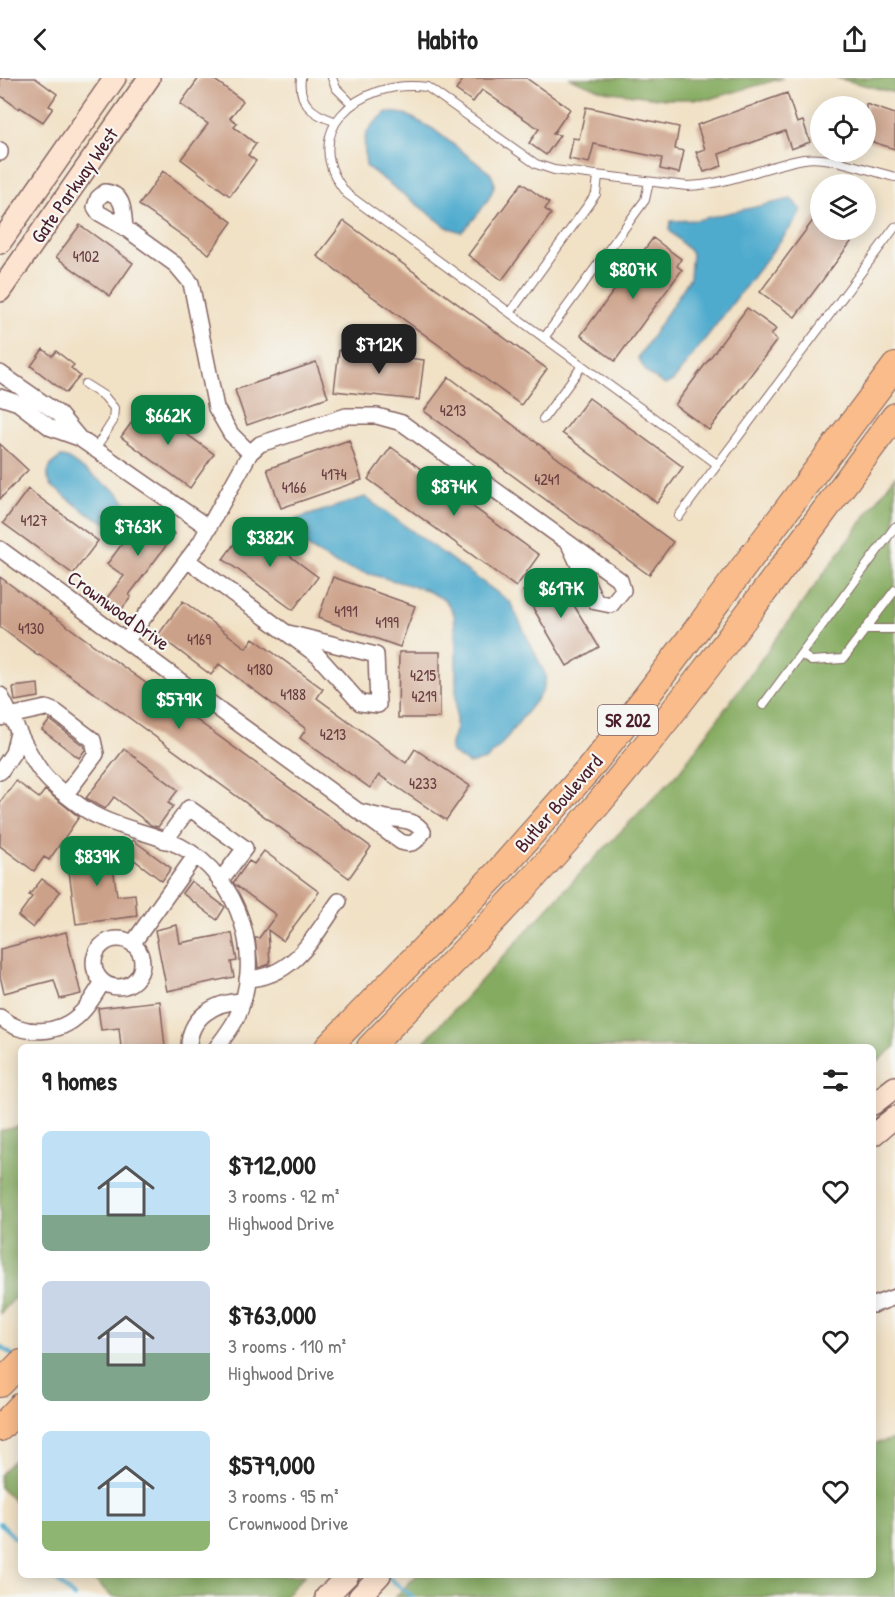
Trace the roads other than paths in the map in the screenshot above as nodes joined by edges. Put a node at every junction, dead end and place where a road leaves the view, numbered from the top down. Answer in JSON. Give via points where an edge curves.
{"nodes":[{"id":1,"x":115,"y":78,"type":"edge"},
{"id":2,"x":149,"y":78,"type":"edge"},
{"id":3,"x":301,"y":78,"type":"edge"},
{"id":4,"x":332,"y":78,"type":"edge"},
{"id":5,"x":348,"y":100,"type":"junction"},
{"id":6,"x":334,"y":121,"type":"junction"},
{"id":7,"x":598,"y":176,"type":"junction"},
{"id":8,"x":895,"y":177,"type":"edge"},
{"id":9,"x":649,"y":182,"type":"junction"},
{"id":10,"x":895,"y":227,"type":"edge"},
{"id":11,"x":125,"y":228,"type":"dead end"},
{"id":12,"x":0,"y":243,"type":"edge"},
{"id":13,"x":0,"y":291,"type":"edge"},
{"id":14,"x":510,"y":313,"type":"junction"},
{"id":15,"x":544,"y":338,"type":"junction"},
{"id":16,"x":582,"y":366,"type":"junction"},
{"id":17,"x":895,"y":366,"type":"edge"},
{"id":18,"x":0,"y":373,"type":"edge"},
{"id":19,"x":85,"y":384,"type":"dead end"},
{"id":20,"x":0,"y":399,"type":"edge"},
{"id":21,"x":895,"y":416,"type":"edge"},
{"id":22,"x":543,"y":419,"type":"dead end"},
{"id":23,"x":79,"y":438,"type":"junction"},
{"id":24,"x":95,"y":449,"type":"junction"},
{"id":25,"x":249,"y":453,"type":"junction"},
{"id":26,"x":717,"y":465,"type":"junction"},
{"id":27,"x":679,"y":516,"type":"dead end"},
{"id":28,"x":895,"y":527,"type":"edge"},
{"id":29,"x":209,"y":528,"type":"junction"},
{"id":30,"x":569,"y":544,"type":"dead end"},
{"id":31,"x":0,"y":549,"type":"edge"},
{"id":32,"x":187,"y":560,"type":"junction"},
{"id":33,"x":895,"y":590,"type":"edge"},
{"id":34,"x":865,"y":629,"type":"junction"},
{"id":35,"x":895,"y":629,"type":"edge"},
{"id":36,"x":288,"y":633,"type":"junction"},
{"id":37,"x":126,"y":642,"type":"junction"},
{"id":38,"x":801,"y":654,"type":"junction"},
{"id":39,"x":0,"y":695,"type":"edge"},
{"id":40,"x":764,"y":705,"type":"dead end"},
{"id":41,"x":6,"y":717,"type":"edge"},
{"id":42,"x":18,"y":733,"type":"junction"},
{"id":43,"x":0,"y":772,"type":"edge"},
{"id":44,"x":66,"y":794,"type":"junction"},
{"id":45,"x":358,"y":811,"type":"dead end"},
{"id":46,"x":165,"y":841,"type":"junction"},
{"id":47,"x":195,"y":856,"type":"junction"},
{"id":48,"x":220,"y":882,"type":"junction"},
{"id":49,"x":339,"y":901,"type":"dead end"},
{"id":50,"x":133,"y":943,"type":"junction"},
{"id":51,"x":247,"y":979,"type":"junction"},
{"id":52,"x":103,"y":982,"type":"junction"},
{"id":53,"x":242,"y":1001,"type":"junction"},
{"id":54,"x":0,"y":1017,"type":"edge"},
{"id":55,"x":189,"y":1044,"type":"edge"},
{"id":56,"x":219,"y":1044,"type":"edge"},
{"id":57,"x":331,"y":1044,"type":"edge"},
{"id":58,"x":373,"y":1044,"type":"edge"},
{"id":59,"x":895,"y":1087,"type":"edge"},
{"id":60,"x":876,"y":1102,"type":"edge"},
{"id":61,"x":895,"y":1117,"type":"edge"},
{"id":62,"x":876,"y":1133,"type":"edge"},
{"id":63,"x":895,"y":1297,"type":"edge"},
{"id":64,"x":876,"y":1304,"type":"edge"},
{"id":65,"x":18,"y":1366,"type":"edge"},
{"id":66,"x":0,"y":1384,"type":"edge"},
{"id":67,"x":345,"y":1578,"type":"edge"},
{"id":68,"x":377,"y":1578,"type":"edge"},
{"id":69,"x":327,"y":1597,"type":"edge"},
{"id":70,"x":358,"y":1597,"type":"edge"}],
"edges":[{"from":1,"to":12,"type":"main road","name":"Gate Parkway West"},
{"from":2,"to":13,"type":"main road","name":"Gate Parkway West"},
{"from":3,"to":6,"type":"lane","via":[[302,97],[309,108]]},
{"from":4,"to":5,"type":"lane"},
{"from":5,"to":6,"type":"lane","via":[[337,111]]},
{"from":5,"to":7,"type":"lane","via":[[375,83],[411,81],[427,87],[536,164]]},
{"from":6,"to":14,"type":"lane","via":[[329,133],[332,169],[347,194]]},
{"from":7,"to":9,"type":"lane"},
{"from":7,"to":14,"type":"lane","via":[[597,194]]},
{"from":8,"to":9,"type":"lane","via":[[822,159],[805,159],[709,186]]},
{"from":9,"to":15,"type":"lane","via":[[645,200]]},
{"from":10,"to":26,"type":"lane"},
{"from":11,"to":25,"type":"street","via":[[176,265],[191,283],[216,408],[231,434]]},
{"from":14,"to":15,"type":"lane"},
{"from":15,"to":16,"type":"lane"},
{"from":16,"to":22,"type":"lane"},
{"from":16,"to":26,"type":"lane"},
{"from":17,"to":57,"type":"highway","name":"Butler Boulevard","number":"SR 202","via":[[589,769],[497,873]]},
{"from":18,"to":23,"type":"street","via":[[58,414]]},
{"from":19,"to":24,"type":"lane","via":[[114,408],[113,422]]},
{"from":20,"to":23,"type":"street","via":[[29,422]]},
{"from":21,"to":58,"type":"highway","name":"Butler Boulevard","number":"SR 202","via":[[605,796],[521,892]]},
{"from":23,"to":24,"type":"street"},
{"from":24,"to":29,"type":"street"},
{"from":25,"to":29,"type":"street"},
{"from":25,"to":30,"type":"street","via":[[260,444],[346,416],[402,423]]},
{"from":26,"to":27,"type":"lane"},
{"from":28,"to":38,"type":"lane"},
{"from":29,"to":32,"type":"street"},
{"from":31,"to":37,"type":"street","name":"Crownwood Drive"},
{"from":32,"to":36,"type":"street"},
{"from":32,"to":37,"type":"street"},
{"from":33,"to":34,"type":"lane"},
{"from":34,"to":35,"type":"lane"},
{"from":34,"to":38,"type":"lane","via":[[843,659],[811,661]]},
{"from":36,"to":36,"type":"street","via":[[376,655],[378,705],[360,703],[318,656]]},
{"from":37,"to":45,"type":"street","name":"Crownwood Drive"},
{"from":38,"to":40,"type":"lane"},
{"from":39,"to":41,"type":"street"},
{"from":41,"to":42,"type":"street"},
{"from":41,"to":44,"type":"street","via":[[46,708],[93,740],[96,754]]},
{"from":42,"to":43,"type":"street","via":[[13,753]]},
{"from":42,"to":44,"type":"street","via":[[42,773]]},
{"from":44,"to":46,"type":"street","via":[[94,816]]},
{"from":46,"to":47,"type":"street"},
{"from":46,"to":48,"type":"street","via":[[189,808],[245,848]]},
{"from":47,"to":48,"type":"street"},
{"from":47,"to":50,"type":"street"},
{"from":48,"to":51,"type":"street","via":[[243,923]]},
{"from":49,"to":51,"type":"street","via":[[290,965],[263,978]]},
{"from":50,"to":52,"type":"street","via":[[141,956],[138,977],[118,987]]},
{"from":50,"to":52,"type":"street","via":[[117,938],[101,945],[94,968]]},
{"from":51,"to":53,"type":"street"},
{"from":52,"to":54,"type":"street","via":[[80,1014],[53,1028],[25,1030]]},
{"from":53,"to":55,"type":"street","via":[[208,1010],[193,1029]]},
{"from":53,"to":56,"type":"street","via":[[235,1021]]},
{"from":59,"to":60,"type":"main road"},
{"from":61,"to":62,"type":"main road"},
{"from":63,"to":64,"type":"street"},
{"from":65,"to":66,"type":"highway"},
{"from":67,"to":69,"type":"main road"},
{"from":68,"to":70,"type":"main road"}]}
